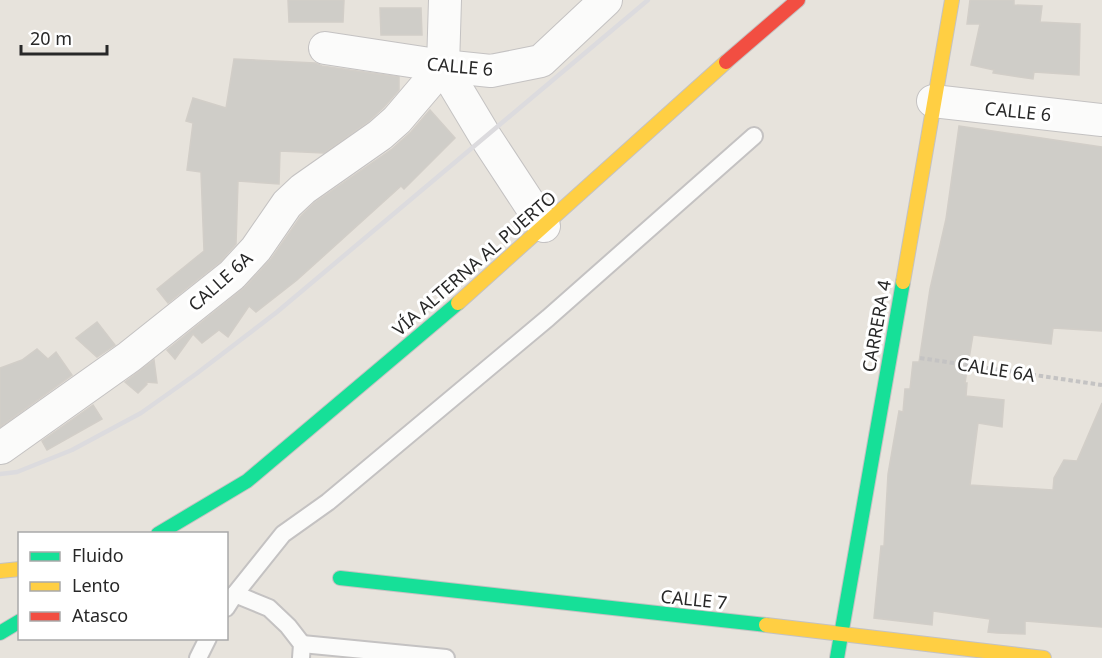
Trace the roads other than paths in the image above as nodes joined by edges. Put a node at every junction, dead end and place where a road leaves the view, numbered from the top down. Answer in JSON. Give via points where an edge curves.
{"nodes":[{"id":1,"x":445,"y":0,"type":"edge"},
{"id":2,"x":606,"y":0,"type":"edge"},
{"id":3,"x":798,"y":0,"type":"edge"},
{"id":4,"x":952,"y":0,"type":"edge"},
{"id":5,"x":325,"y":48,"type":"dead end"},
{"id":6,"x":443,"y":66,"type":"junction"},
{"id":7,"x":933,"y":101,"type":"junction"},
{"id":8,"x":1102,"y":120,"type":"edge"},
{"id":9,"x":754,"y":136,"type":"dead end"},
{"id":10,"x":544,"y":226,"type":"junction"},
{"id":11,"x":1,"y":448,"type":"edge"},
{"id":12,"x":161,"y":532,"type":"edge"},
{"id":13,"x":18,"y":569,"type":"edge"},
{"id":14,"x":0,"y":571,"type":"edge"},
{"id":15,"x":340,"y":578,"type":"dead end"},
{"id":16,"x":231,"y":601,"type":"edge"},
{"id":17,"x":18,"y":622,"type":"edge"},
{"id":18,"x":0,"y":633,"type":"edge"},
{"id":19,"x":841,"y":633,"type":"junction"},
{"id":20,"x":207,"y":640,"type":"edge"},
{"id":21,"x":301,"y":651,"type":"edge"},
{"id":22,"x":198,"y":658,"type":"edge"},
{"id":23,"x":446,"y":658,"type":"edge"},
{"id":24,"x":837,"y":658,"type":"edge"},
{"id":25,"x":1044,"y":658,"type":"edge"}],
"edges":[{"from":1,"to":6,"type":"street"},
{"from":2,"to":6,"type":"street","name":"CALLE 6","via":[[540,62],[491,71]]},
{"from":3,"to":10,"type":"street","name":"VÍA ALTERNA AL PUERTO"},
{"from":4,"to":7,"type":"street","name":"CARRERA 4"},
{"from":5,"to":6,"type":"street","name":"CALLE 6"},
{"from":6,"to":10,"type":"street"},
{"from":6,"to":11,"type":"street","name":"CALLE 6A","via":[[397,120],[287,204],[256,249],[232,275],[129,357]]},
{"from":7,"to":8,"type":"street","name":"CALLE 6"},
{"from":7,"to":19,"type":"street","name":"CARRERA 4"},
{"from":9,"to":16,"type":"lane","via":[[548,318],[328,502],[283,534]]},
{"from":10,"to":12,"type":"street","name":"VÍA ALTERNA AL PUERTO","via":[[247,481]]},
{"from":13,"to":14,"type":"street"},
{"from":15,"to":19,"type":"street","name":"CALLE 7"},
{"from":16,"to":21,"type":"lane","via":[[269,608],[288,626]]},
{"from":17,"to":18,"type":"street"},
{"from":19,"to":24,"type":"street","name":"CARRERA 4"},
{"from":19,"to":25,"type":"street","name":"CALLE 7"},
{"from":20,"to":22,"type":"lane"},
{"from":21,"to":23,"type":"lane"}]}
